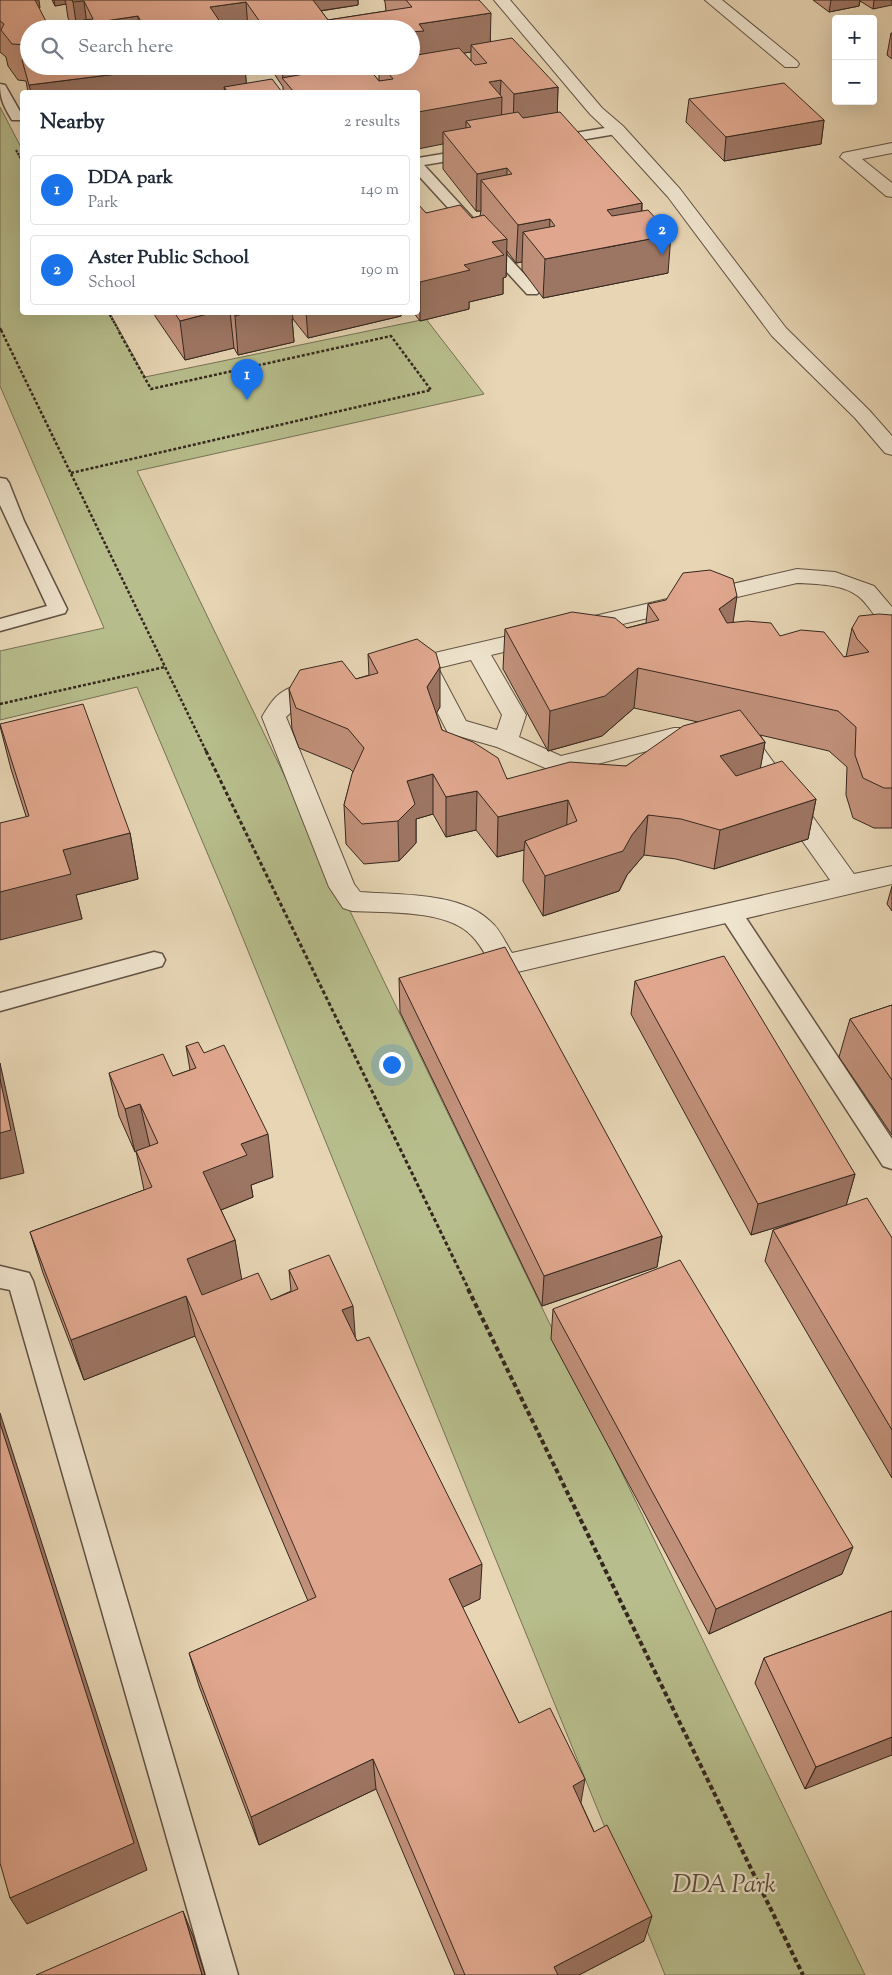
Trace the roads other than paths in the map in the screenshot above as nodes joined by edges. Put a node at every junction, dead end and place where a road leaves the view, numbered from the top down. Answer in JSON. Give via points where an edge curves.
{"nodes":[{"id":1,"x":502,"y":0,"type":"edge"},
{"id":2,"x":713,"y":0,"type":"edge"},
{"id":3,"x":791,"y":64,"type":"dead end"},
{"id":4,"x":0,"y":88,"type":"edge"},
{"id":5,"x":17,"y":117,"type":"dead end"},
{"id":6,"x":617,"y":130,"type":"junction"},
{"id":7,"x":534,"y":143,"type":"edge"},
{"id":8,"x":892,"y":148,"type":"edge"},
{"id":9,"x":485,"y":151,"type":"edge"},
{"id":10,"x":420,"y":162,"type":"edge"},
{"id":11,"x":420,"y":169,"type":"edge"},
{"id":12,"x":892,"y":192,"type":"edge"},
{"id":13,"x":468,"y":222,"type":"junction"},
{"id":14,"x":452,"y":226,"type":"edge"},
{"id":15,"x":532,"y":291,"type":"dead end"},
{"id":16,"x":892,"y":449,"type":"edge"},
{"id":17,"x":0,"y":483,"type":"edge"},
{"id":18,"x":18,"y":526,"type":"junction"},
{"id":19,"x":0,"y":530,"type":"edge"},
{"id":20,"x":892,"y":621,"type":"edge"},
{"id":21,"x":0,"y":625,"type":"edge"},
{"id":22,"x":477,"y":651,"type":"junction"},
{"id":23,"x":424,"y":664,"type":"junction"},
{"id":24,"x":377,"y":675,"type":"edge"},
{"id":25,"x":348,"y":681,"type":"edge"},
{"id":26,"x":506,"y":741,"type":"junction"},
{"id":27,"x":892,"y":875,"type":"edge"},
{"id":28,"x":848,"y":885,"type":"junction"},
{"id":29,"x":730,"y":912,"type":"junction"},
{"id":30,"x":154,"y":960,"type":"dead end"},
{"id":31,"x":0,"y":1002,"type":"edge"},
{"id":32,"x":892,"y":1159,"type":"edge"},
{"id":33,"x":0,"y":1277,"type":"edge"},
{"id":34,"x":222,"y":1975,"type":"edge"}],
"edges":[{"from":1,"to":6,"type":"street","via":[[596,112]]},
{"from":2,"to":3,"type":"street"},
{"from":4,"to":5,"type":"lane"},
{"from":6,"to":7,"type":"lane"},
{"from":6,"to":16,"type":"street","via":[[674,193],[779,332],[862,414]]},
{"from":8,"to":12,"type":"street","via":[[849,157]]},
{"from":9,"to":10,"type":"lane"},
{"from":11,"to":13,"type":"lane"},
{"from":13,"to":14,"type":"lane"},
{"from":13,"to":15,"type":"lane"},
{"from":17,"to":18,"type":"lane"},
{"from":18,"to":19,"type":"lane"},
{"from":18,"to":21,"type":"lane","via":[[58,609]]},
{"from":20,"to":22,"type":"street","via":[[866,591],[835,579],[797,576]]},
{"from":22,"to":23,"type":"street"},
{"from":22,"to":26,"type":"street","via":[[514,715]]},
{"from":23,"to":24,"type":"street"},
{"from":23,"to":26,"type":"street","via":[[458,727]]},
{"from":25,"to":29,"type":"street","via":[[292,695],[281,704],[274,717],[342,887],[352,901],[414,905],[451,913],[480,927],[505,965]]},
{"from":26,"to":28,"type":"street","via":[[559,765],[674,736],[700,736],[731,742],[752,751]]},
{"from":27,"to":28,"type":"street"},
{"from":28,"to":29,"type":"street"},
{"from":29,"to":32,"type":"lane"},
{"from":30,"to":31,"type":"lane"},
{"from":33,"to":34,"type":"lane","via":[[20,1281]]}]}
